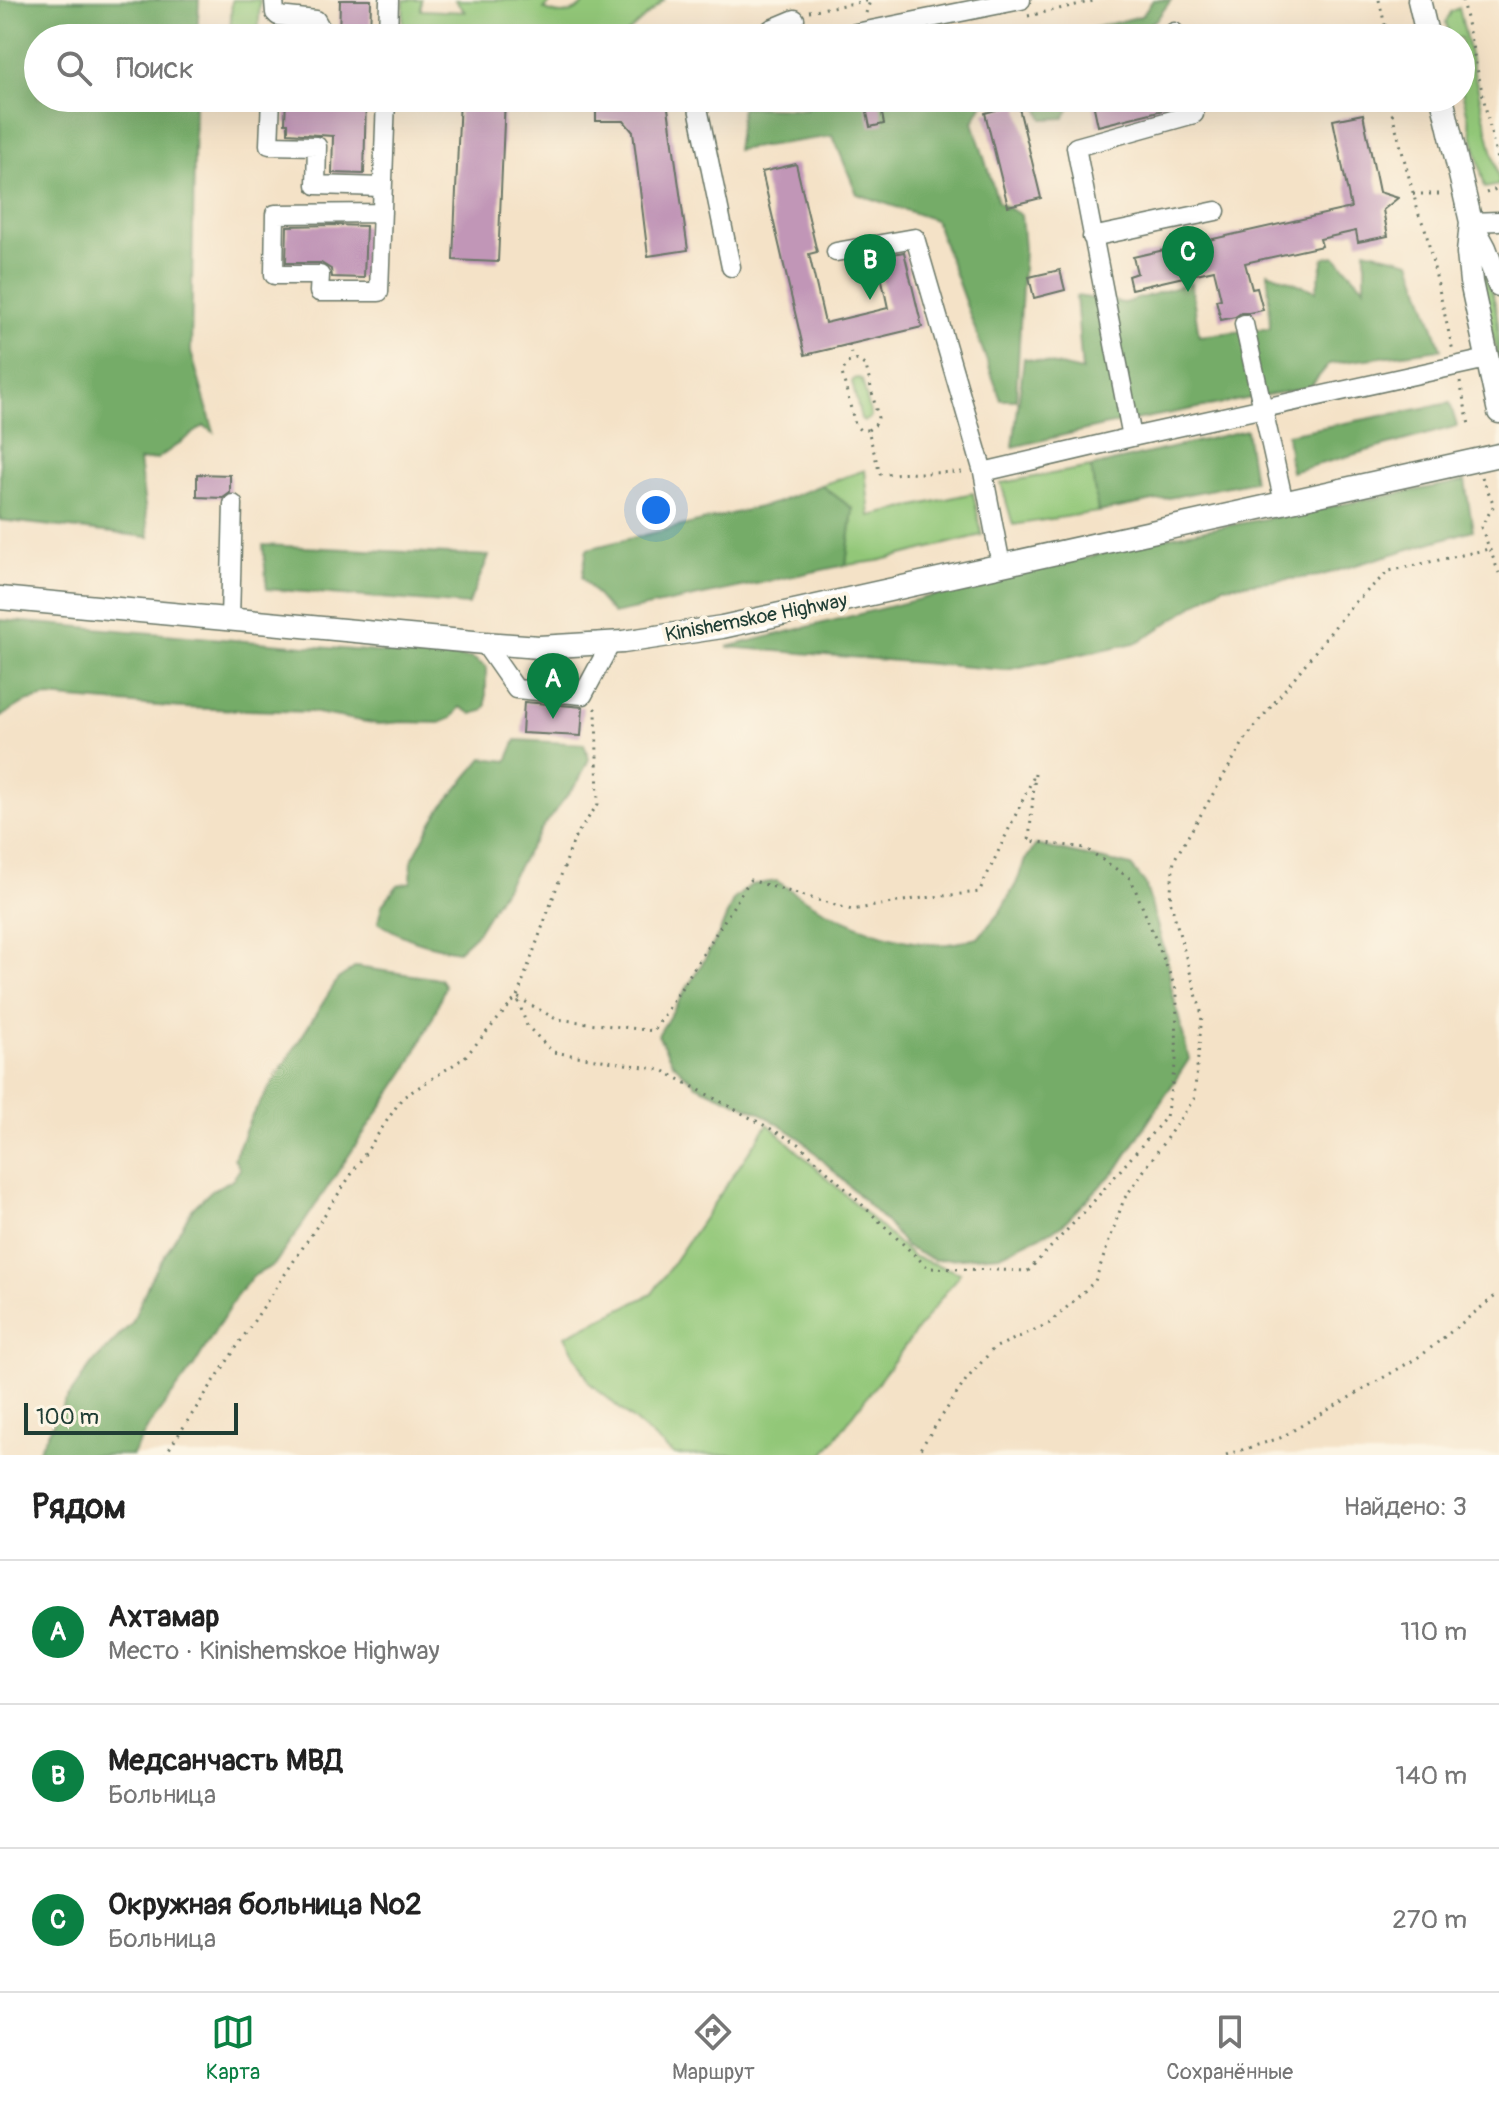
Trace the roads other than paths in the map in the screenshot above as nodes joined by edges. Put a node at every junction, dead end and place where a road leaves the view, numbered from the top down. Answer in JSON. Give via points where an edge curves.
{"nodes":[{"id":1,"x":274,"y":0,"type":"edge"},
{"id":2,"x":389,"y":0,"type":"edge"},
{"id":3,"x":1021,"y":0,"type":"edge"},
{"id":4,"x":1419,"y":0,"type":"edge"},
{"id":5,"x":869,"y":11,"type":"edge"},
{"id":6,"x":796,"y":16,"type":"road end"},
{"id":7,"x":318,"y":24,"type":"edge"},
{"id":8,"x":388,"y":24,"type":"edge"},
{"id":9,"x":781,"y":24,"type":"edge"},
{"id":10,"x":851,"y":24,"type":"edge"},
{"id":11,"x":1425,"y":24,"type":"edge"},
{"id":12,"x":270,"y":112,"type":"edge"},
{"id":13,"x":385,"y":112,"type":"edge"},
{"id":14,"x":699,"y":112,"type":"edge"},
{"id":15,"x":1194,"y":112,"type":"edge"},
{"id":16,"x":1445,"y":112,"type":"edge"},
{"id":17,"x":382,"y":187,"type":"junction"},
{"id":18,"x":1216,"y":211,"type":"dead end"},
{"id":19,"x":382,"y":213,"type":"junction"},
{"id":20,"x":1499,"y":221,"type":"edge"},
{"id":21,"x":1471,"y":222,"type":"junction"},
{"id":22,"x":1092,"y":237,"type":"junction"},
{"id":23,"x":836,"y":252,"type":"dead end"},
{"id":24,"x":731,"y":267,"type":"dead end"},
{"id":25,"x":1499,"y":285,"type":"edge"},
{"id":26,"x":1244,"y":324,"type":"dead end"},
{"id":27,"x":1487,"y":359,"type":"junction"},
{"id":28,"x":1263,"y":408,"type":"junction"},
{"id":29,"x":1499,"y":412,"type":"edge"},
{"id":30,"x":1132,"y":437,"type":"junction"},
{"id":31,"x":1499,"y":455,"type":"edge"},
{"id":32,"x":983,"y":472,"type":"junction"},
{"id":33,"x":1284,"y":503,"type":"junction"},
{"id":34,"x":233,"y":504,"type":"dead end"},
{"id":35,"x":1001,"y":565,"type":"junction"},
{"id":36,"x":0,"y":598,"type":"edge"},
{"id":37,"x":230,"y":619,"type":"junction"},
{"id":38,"x":484,"y":643,"type":"junction"},
{"id":39,"x":611,"y":643,"type":"junction"}],
"edges":[{"from":1,"to":7,"type":"street","via":[[278,16]]},
{"from":2,"to":8,"type":"street"},
{"from":3,"to":5,"type":"street"},
{"from":4,"to":11,"type":"main road"},
{"from":5,"to":10,"type":"street"},
{"from":6,"to":9,"type":"street"},
{"from":12,"to":17,"type":"street","via":[[269,145],[317,146],[316,185]]},
{"from":13,"to":17,"type":"street"},
{"from":14,"to":24,"type":"street"},
{"from":15,"to":22,"type":"street","via":[[1076,147]]},
{"from":16,"to":21,"type":"main road"},
{"from":17,"to":19,"type":"street"},
{"from":18,"to":22,"type":"street"},
{"from":19,"to":19,"type":"street","via":[[379,292],[319,292],[320,275],[274,275],[275,214]]},
{"from":20,"to":21,"type":"street"},
{"from":21,"to":25,"type":"main road"},
{"from":21,"to":27,"type":"main road","via":[[1471,282]]},
{"from":22,"to":30,"type":"street"},
{"from":23,"to":32,"type":"street","via":[[915,238]]},
{"from":26,"to":28,"type":"street"},
{"from":27,"to":28,"type":"street"},
{"from":27,"to":29,"type":"main road"},
{"from":28,"to":30,"type":"street"},
{"from":28,"to":33,"type":"street"},
{"from":30,"to":32,"type":"street"},
{"from":31,"to":33,"type":"main road","name":"Kinishemskoe Highway"},
{"from":32,"to":35,"type":"street"},
{"from":33,"to":35,"type":"main road","name":"Kinishemskoe Highway"},
{"from":34,"to":37,"type":"street"},
{"from":35,"to":39,"type":"main road","name":"Kinishemskoe Highway","via":[[722,627]]},
{"from":36,"to":37,"type":"main road","name":"Kinishemskoe Highway"},
{"from":37,"to":38,"type":"main road","name":"Kinishemskoe Highway"},
{"from":38,"to":39,"type":"main road","name":"Kinishemskoe Highway"},
{"from":38,"to":39,"type":"street","via":[[516,689],[583,695]]}]}
